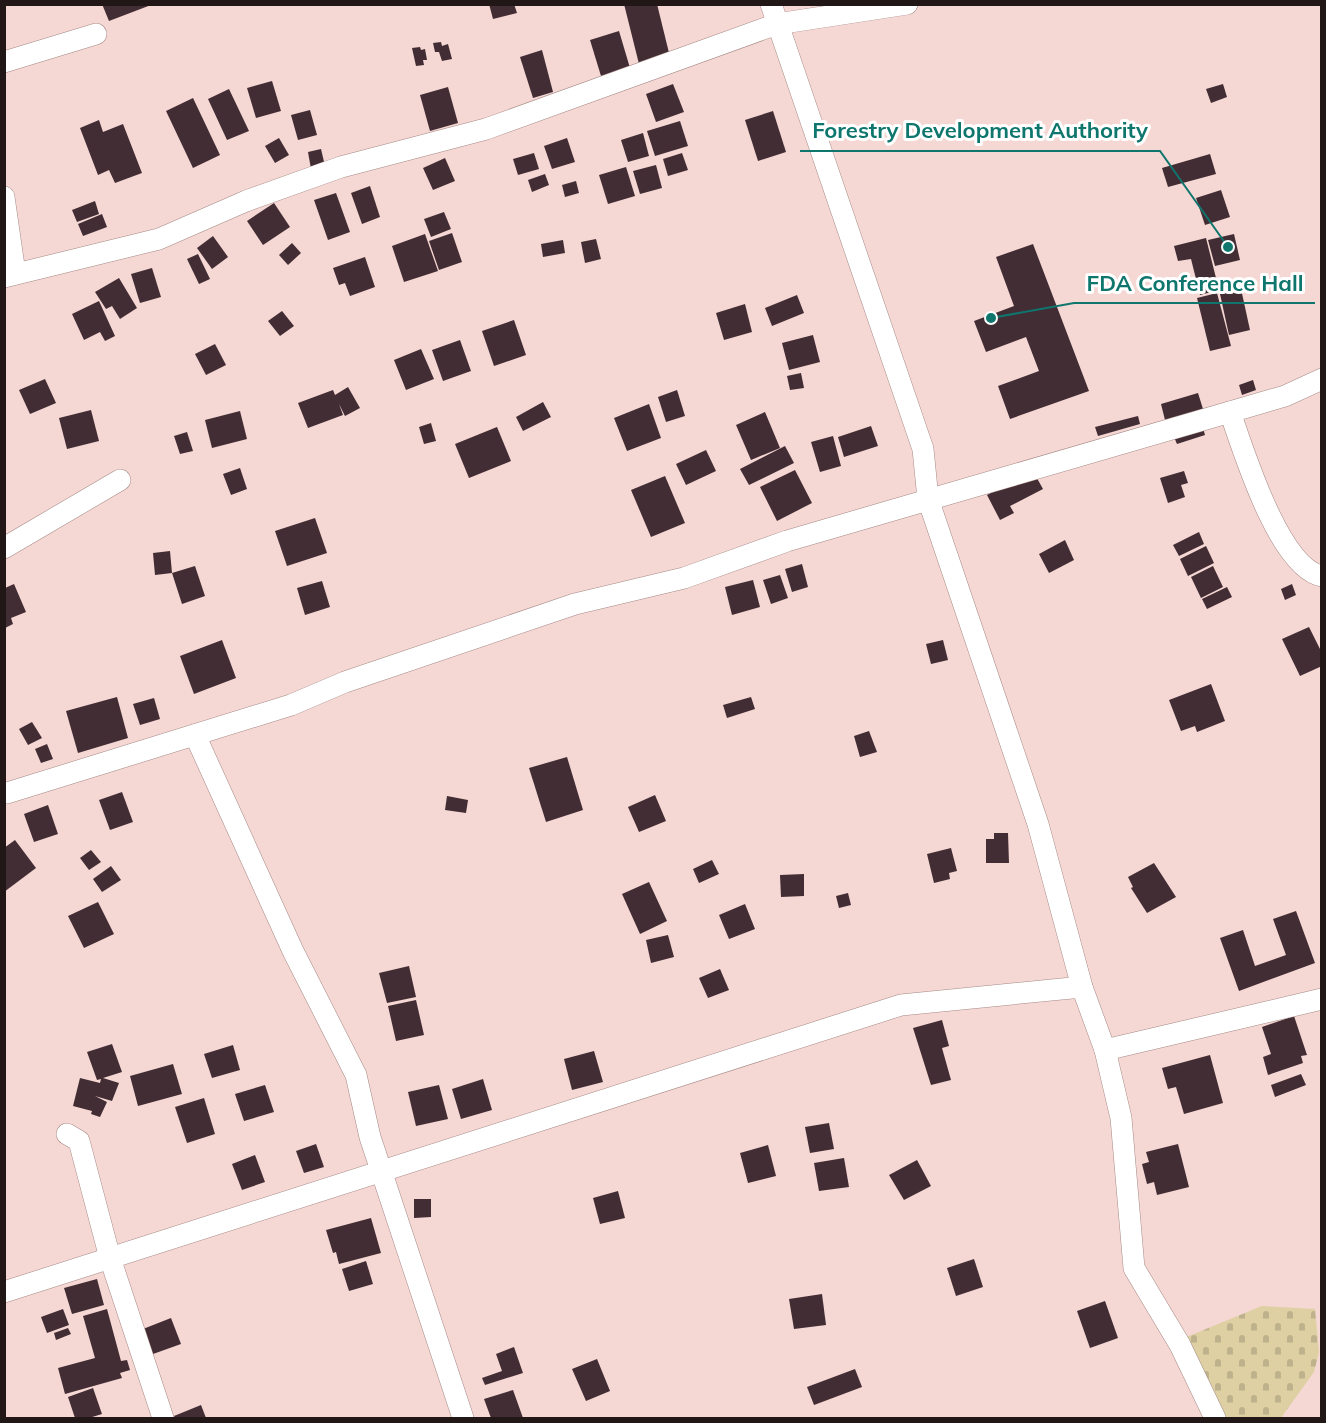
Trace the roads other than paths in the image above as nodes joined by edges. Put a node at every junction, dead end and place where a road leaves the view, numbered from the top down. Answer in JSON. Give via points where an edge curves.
{"nodes":[{"id":1,"x":907,"y":4,"type":"edge"},
{"id":2,"x":774,"y":14,"type":"edge"},
{"id":3,"x":96,"y":34,"type":"dead end"},
{"id":4,"x":4,"y":62,"type":"edge"},
{"id":5,"x":4,"y":197,"type":"edge"},
{"id":6,"x":10,"y":275,"type":"edge"},
{"id":7,"x":1322,"y":379,"type":"edge"},
{"id":8,"x":1230,"y":412,"type":"junction"},
{"id":9,"x":120,"y":480,"type":"dead end"},
{"id":10,"x":928,"y":499,"type":"junction"},
{"id":11,"x":4,"y":548,"type":"edge"},
{"id":12,"x":1322,"y":576,"type":"edge"},
{"id":13,"x":195,"y":735,"type":"junction"},
{"id":14,"x":8,"y":793,"type":"dead end"},
{"id":15,"x":1082,"y":987,"type":"junction"},
{"id":16,"x":1322,"y":999,"type":"edge"},
{"id":17,"x":1105,"y":1050,"type":"junction"},
{"id":18,"x":67,"y":1134,"type":"dead end"},
{"id":19,"x":382,"y":1172,"type":"junction"},
{"id":20,"x":110,"y":1258,"type":"junction"},
{"id":21,"x":4,"y":1292,"type":"edge"},
{"id":22,"x":163,"y":1419,"type":"edge"},
{"id":23,"x":463,"y":1419,"type":"edge"},
{"id":24,"x":1215,"y":1419,"type":"edge"}],
"edges":[{"from":1,"to":2,"type":"street"},
{"from":2,"to":6,"type":"street","via":[[486,129],[341,167],[246,201],[159,239]]},
{"from":2,"to":10,"type":"street","via":[[923,449]]},
{"from":3,"to":4,"type":"street"},
{"from":5,"to":6,"type":"street"},
{"from":7,"to":8,"type":"street","via":[[1285,396]]},
{"from":8,"to":10,"type":"street"},
{"from":8,"to":12,"type":"street","via":[[1264,507],[1285,544],[1313,574]]},
{"from":9,"to":11,"type":"street"},
{"from":10,"to":13,"type":"street","via":[[787,541],[684,578],[575,604]]},
{"from":10,"to":15,"type":"street","via":[[1038,824]]},
{"from":13,"to":14,"type":"street"},
{"from":13,"to":19,"type":"street","via":[[293,951],[356,1075]]},
{"from":15,"to":17,"type":"street"},
{"from":15,"to":19,"type":"street","via":[[901,1005]]},
{"from":16,"to":17,"type":"street"},
{"from":17,"to":24,"type":"street","via":[[1121,1119],[1134,1268],[1180,1345]]},
{"from":18,"to":20,"type":"street","via":[[79,1140]]},
{"from":19,"to":20,"type":"street"},
{"from":19,"to":23,"type":"street"},
{"from":20,"to":21,"type":"street"},
{"from":20,"to":22,"type":"street"}]}
